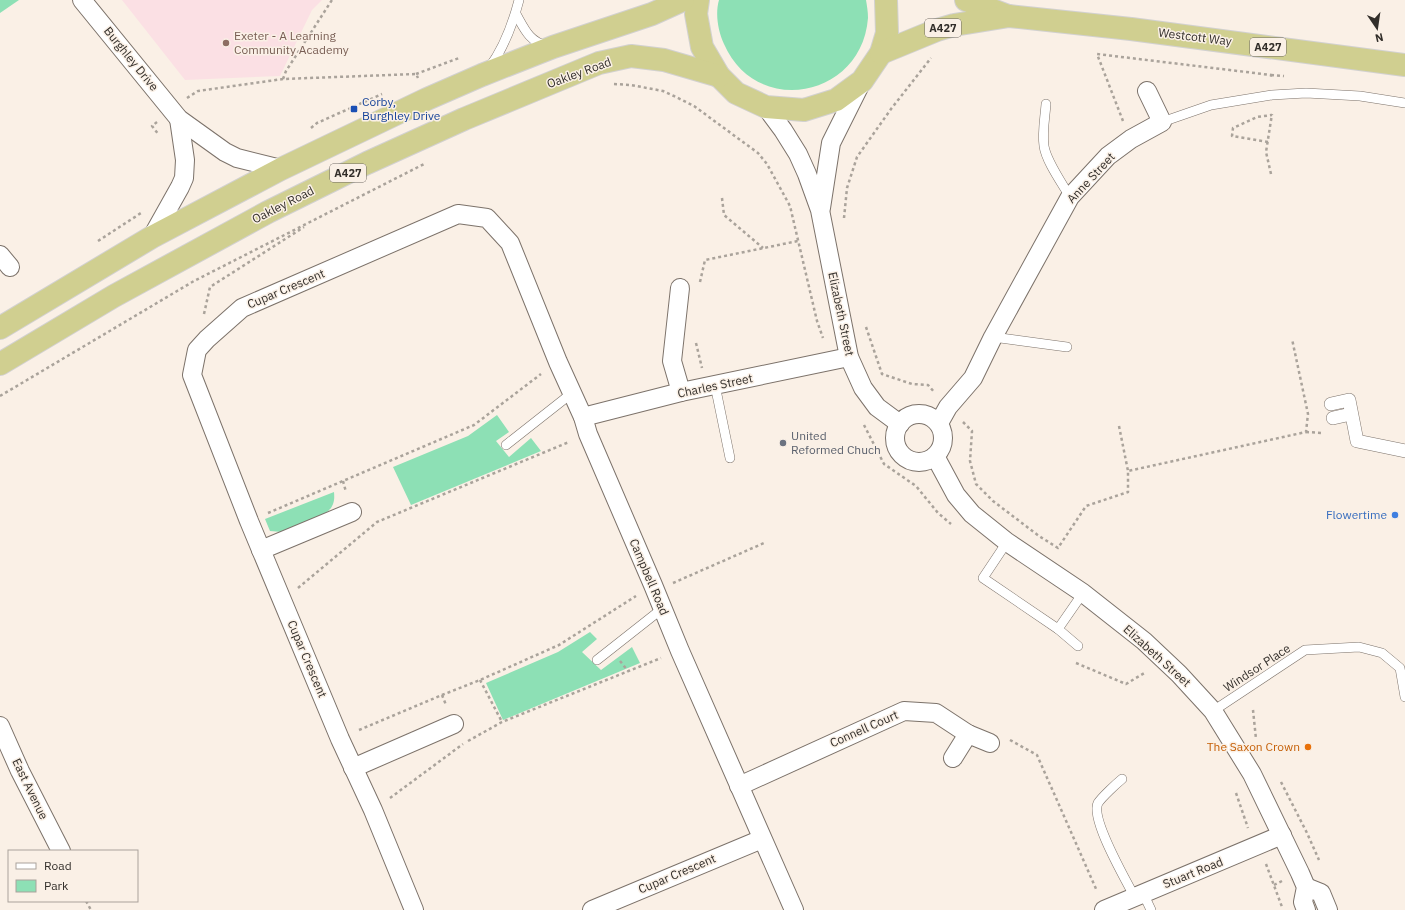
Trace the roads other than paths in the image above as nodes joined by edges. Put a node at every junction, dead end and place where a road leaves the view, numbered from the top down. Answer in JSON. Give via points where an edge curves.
{"nodes":[{"id":1,"x":82,"y":0,"type":"edge"},
{"id":2,"x":519,"y":0,"type":"edge"},
{"id":3,"x":683,"y":0,"type":"edge"},
{"id":4,"x":698,"y":0,"type":"edge"},
{"id":5,"x":886,"y":0,"type":"edge"},
{"id":6,"x":966,"y":0,"type":"edge"},
{"id":7,"x":516,"y":14,"type":"junction"},
{"id":8,"x":1009,"y":16,"type":"junction"},
{"id":9,"x":553,"y":47,"type":"junction"},
{"id":10,"x":881,"y":53,"type":"junction"},
{"id":11,"x":1405,"y":65,"type":"edge"},
{"id":12,"x":482,"y":76,"type":"junction"},
{"id":13,"x":719,"y":76,"type":"junction"},
{"id":14,"x":862,"y":81,"type":"junction"},
{"id":15,"x":1147,"y":91,"type":"dead end"},
{"id":16,"x":1405,"y":103,"type":"edge"},
{"id":17,"x":1046,"y":104,"type":"dead end"},
{"id":18,"x":766,"y":107,"type":"junction"},
{"id":19,"x":179,"y":119,"type":"junction"},
{"id":20,"x":1162,"y":122,"type":"junction"},
{"id":21,"x":280,"y":169,"type":"junction"},
{"id":22,"x":1070,"y":197,"type":"junction"},
{"id":23,"x":820,"y":210,"type":"junction"},
{"id":24,"x":152,"y":237,"type":"junction"},
{"id":25,"x":510,"y":243,"type":"joint"},
{"id":26,"x":680,"y":288,"type":"dead end"},
{"id":27,"x":0,"y":328,"type":"edge"},
{"id":28,"x":993,"y":337,"type":"junction"},
{"id":29,"x":1067,"y":347,"type":"dead end"},
{"id":30,"x":849,"y":357,"type":"junction"},
{"id":31,"x":0,"y":364,"type":"edge"},
{"id":32,"x":711,"y":386,"type":"junction"},
{"id":33,"x":681,"y":392,"type":"junction"},
{"id":34,"x":572,"y":393,"type":"junction"},
{"id":35,"x":1331,"y":404,"type":"dead end"},
{"id":36,"x":1351,"y":414,"type":"junction"},
{"id":37,"x":582,"y":417,"type":"junction"},
{"id":38,"x":1334,"y":418,"type":"dead end"},
{"id":39,"x":939,"y":423,"type":"junction"},
{"id":40,"x":900,"y":424,"type":"junction"},
{"id":41,"x":506,"y":445,"type":"dead end"},
{"id":42,"x":1405,"y":451,"type":"edge"},
{"id":43,"x":935,"y":456,"type":"junction"},
{"id":44,"x":730,"y":458,"type":"dead end"},
{"id":45,"x":352,"y":512,"type":"dead end"},
{"id":46,"x":1007,"y":542,"type":"junction"},
{"id":47,"x":261,"y":550,"type":"junction"},
{"id":48,"x":1083,"y":593,"type":"junction"},
{"id":49,"x":662,"y":608,"type":"junction"},
{"id":50,"x":1058,"y":629,"type":"junction"},
{"id":51,"x":1078,"y":646,"type":"road end"},
{"id":52,"x":597,"y":660,"type":"dead end"},
{"id":53,"x":1405,"y":697,"type":"edge"},
{"id":54,"x":1213,"y":711,"type":"junction"},
{"id":55,"x":454,"y":724,"type":"dead end"},
{"id":56,"x":0,"y":726,"type":"edge"},
{"id":57,"x":968,"y":734,"type":"junction"},
{"id":58,"x":990,"y":743,"type":"road end"},
{"id":59,"x":953,"y":758,"type":"dead end"},
{"id":60,"x":353,"y":768,"type":"junction"},
{"id":61,"x":1122,"y":779,"type":"dead end"},
{"id":62,"x":739,"y":786,"type":"junction"},
{"id":63,"x":1282,"y":835,"type":"junction"},
{"id":64,"x":762,"y":839,"type":"junction"},
{"id":65,"x":60,"y":850,"type":"edge"},
{"id":66,"x":1306,"y":887,"type":"junction"},
{"id":67,"x":1139,"y":895,"type":"junction"},
{"id":68,"x":414,"y":910,"type":"edge"},
{"id":69,"x":592,"y":910,"type":"edge"},
{"id":70,"x":794,"y":910,"type":"edge"},
{"id":71,"x":1104,"y":910,"type":"edge"},
{"id":72,"x":1150,"y":910,"type":"edge"},
{"id":73,"x":1306,"y":910,"type":"edge"},
{"id":74,"x":1328,"y":910,"type":"edge"}],
"edges":[{"from":1,"to":19,"type":"street","name":"Burghley Drive"},
{"from":2,"to":7,"type":"lane"},
{"from":3,"to":9,"type":"highway","number":"A427","via":[[652,14]]},
{"from":4,"to":13,"type":"highway","via":[[696,14],[702,47]]},
{"from":5,"to":10,"type":"highway","via":[[887,33]]},
{"from":6,"to":8,"type":"highway","name":"Westcott Way","number":"A427"},
{"from":7,"to":9,"type":"lane","via":[[534,40]]},
{"from":7,"to":12,"type":"lane","via":[[495,59]]},
{"from":8,"to":10,"type":"highway","name":"Westcott Way","number":"A427","via":[[954,25]]},
{"from":8,"to":11,"type":"highway","name":"Westcott Way","number":"A427","via":[[1131,29]]},
{"from":9,"to":12,"type":"highway","number":"A427"},
{"from":10,"to":14,"type":"highway"},
{"from":12,"to":21,"type":"highway","number":"A427","via":[[427,99]]},
{"from":13,"to":18,"type":"highway","via":[[736,93]]},
{"from":13,"to":31,"type":"highway","name":"Oakley Road","number":"A427","via":[[664,60],[631,56],[599,63],[464,119],[268,212],[114,296]]},
{"from":14,"to":18,"type":"highway","via":[[836,100],[804,110]]},
{"from":14,"to":23,"type":"street","name":"Elizabeth Street","via":[[831,143]]},
{"from":15,"to":20,"type":"street"},
{"from":16,"to":20,"type":"lane","name":"Anne Street","via":[[1360,96],[1272,95],[1211,105]]},
{"from":17,"to":22,"type":"lane","via":[[1044,147],[1052,167]]},
{"from":18,"to":23,"type":"street","name":"Elizabeth Street","via":[[798,154]]},
{"from":19,"to":21,"type":"street","name":"Burghley Drive","via":[[237,158]]},
{"from":19,"to":24,"type":"street","via":[[185,160],[184,178]]},
{"from":20,"to":22,"type":"street","name":"Anne Street","via":[[1108,156]]},
{"from":21,"to":24,"type":"highway","number":"A427"},
{"from":22,"to":28,"type":"street","name":"Anne Street"},
{"from":23,"to":30,"type":"street","name":"Elizabeth Street"},
{"from":24,"to":27,"type":"highway","number":"A427"},
{"from":25,"to":34,"type":"street","name":"Campbell Road"},
{"from":25,"to":47,"type":"street","name":"Cupar Crescent","via":[[487,218],[458,214],[242,308],[197,350],[192,375]]},
{"from":26,"to":33,"type":"street","via":[[672,361]]},
{"from":28,"to":29,"type":"lane"},
{"from":28,"to":39,"type":"street","name":"Anne Street","via":[[973,378],[948,407]]},
{"from":30,"to":32,"type":"street","name":"Charles Street"},
{"from":30,"to":40,"type":"street","name":"Elizabeth Street","via":[[863,388],[877,407]]},
{"from":32,"to":33,"type":"street","name":"Charles Street"},
{"from":32,"to":44,"type":"lane"},
{"from":33,"to":37,"type":"street","name":"Charles Street"},
{"from":34,"to":37,"type":"street","name":"Campbell Road"},
{"from":34,"to":41,"type":"lane"},
{"from":35,"to":36,"type":"street","via":[[1349,400]]},
{"from":36,"to":38,"type":"street"},
{"from":36,"to":42,"type":"street","via":[[1357,441]]},
{"from":37,"to":49,"type":"street","name":"Campbell Road"},
{"from":39,"to":40,"type":"street","via":[[928,415],[914,414]]},
{"from":39,"to":43,"type":"street","via":[[944,440]]},
{"from":40,"to":43,"type":"street","via":[[896,433],[896,443],[907,459],[916,462],[926,461]]},
{"from":43,"to":46,"type":"street","name":"Elizabeth Street","via":[[956,495],[972,514]]},
{"from":45,"to":47,"type":"street"},
{"from":46,"to":48,"type":"street","name":"Elizabeth Street"},
{"from":46,"to":50,"type":"lane","via":[[983,578]]},
{"from":47,"to":60,"type":"street","name":"Cupar Crescent"},
{"from":48,"to":50,"type":"lane"},
{"from":48,"to":54,"type":"street","name":"Elizabeth Street","via":[[1144,641]]},
{"from":49,"to":52,"type":"lane"},
{"from":49,"to":62,"type":"street","name":"Campbell Road"},
{"from":50,"to":51,"type":"lane"},
{"from":53,"to":54,"type":"lane","name":"Windsor Place","via":[[1400,668],[1382,653],[1358,647],[1305,650]]},
{"from":54,"to":63,"type":"street","name":"Elizabeth Street","via":[[1252,774]]},
{"from":55,"to":60,"type":"street"},
{"from":56,"to":65,"type":"street","name":"East Avenue"},
{"from":57,"to":58,"type":"street","name":"Connell Court"},
{"from":57,"to":59,"type":"street"},
{"from":57,"to":62,"type":"street","name":"Connell Court","via":[[936,714],[904,711]]},
{"from":60,"to":68,"type":"street","name":"Cupar Crescent"},
{"from":61,"to":67,"type":"lane","via":[[1098,803],[1097,812],[1104,837]]},
{"from":62,"to":64,"type":"street","name":"Campbell Road"},
{"from":63,"to":66,"type":"street","name":"Elizabeth Street"},
{"from":63,"to":67,"type":"street","name":"Stuart Road"},
{"from":64,"to":69,"type":"street","name":"Cupar Crescent"},
{"from":64,"to":70,"type":"street","name":"Campbell Road"},
{"from":66,"to":73,"type":"street","name":"Elizabeth Street","via":[[1303,902]]},
{"from":66,"to":74,"type":"street","via":[[1321,893]]},
{"from":67,"to":71,"type":"street","name":"Stuart Road"},
{"from":67,"to":72,"type":"lane"}]}
